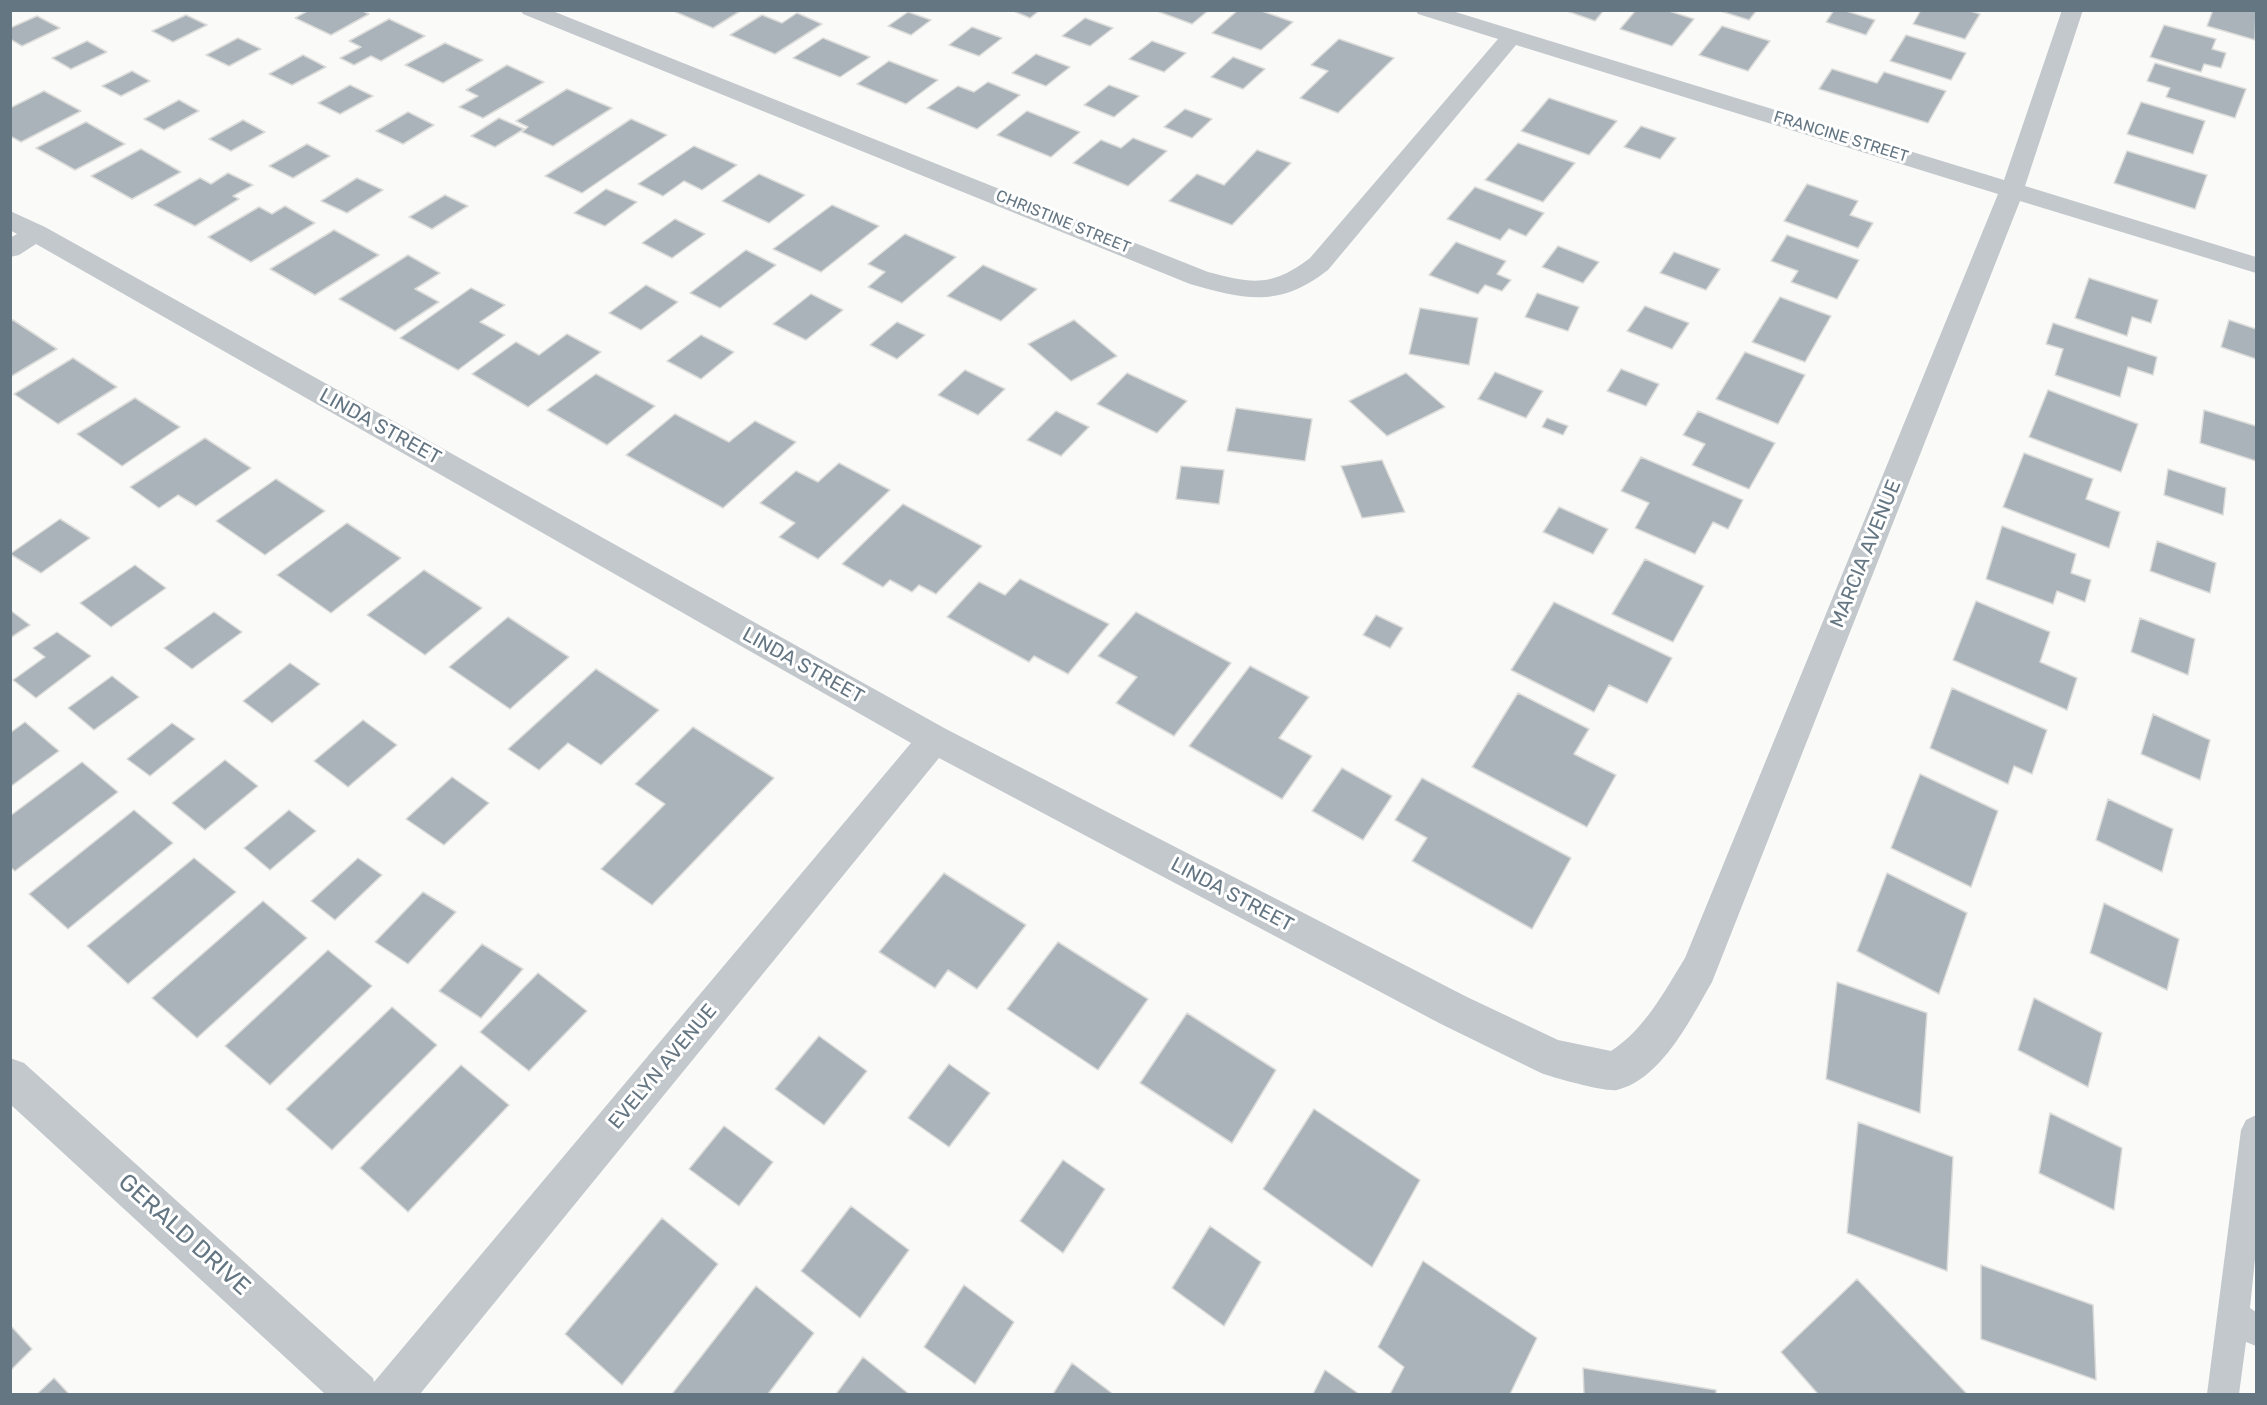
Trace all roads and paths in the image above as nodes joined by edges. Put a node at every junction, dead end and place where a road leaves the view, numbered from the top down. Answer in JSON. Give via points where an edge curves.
{"nodes":[{"id":1,"x":530,"y":10,"type":"edge"},
{"id":2,"x":1425,"y":10,"type":"edge"},
{"id":3,"x":2073,"y":10,"type":"edge"},
{"id":4,"x":1511,"y":37,"type":"junction"},
{"id":5,"x":2012,"y":190,"type":"junction"},
{"id":6,"x":10,"y":219,"type":"edge"},
{"id":7,"x":36,"y":233,"type":"junction"},
{"id":8,"x":10,"y":249,"type":"edge"},
{"id":9,"x":2256,"y":265,"type":"edge"},
{"id":10,"x":934,"y":739,"type":"junction"},
{"id":11,"x":1616,"y":1071,"type":"joint"},
{"id":12,"x":10,"y":1077,"type":"edge"},
{"id":13,"x":2256,"y":1130,"type":"edge"},
{"id":14,"x":2245,"y":1323,"type":"edge"},
{"id":15,"x":357,"y":1395,"type":"edge"},
{"id":16,"x":392,"y":1395,"type":"edge"},
{"id":17,"x":2223,"y":1395,"type":"edge"}],
"edges":[{"from":1,"to":4,"type":"street","name":"CHRISTINE STREET","via":[[1199,278],[1235,289],[1258,290],[1296,281],[1319,264]]},
{"from":2,"to":4,"type":"street","name":"FRANCINE STREET"},
{"from":3,"to":5,"type":"street","name":"MARCIA AVENUE"},
{"from":4,"to":5,"type":"street","name":"FRANCINE STREET"},
{"from":5,"to":9,"type":"street","name":"FRANCINE STREET"},
{"from":5,"to":11,"type":"street","name":"MARCIA AVENUE","via":[[1699,969],[1672,1016],[1642,1053]]},
{"from":6,"to":7,"type":"street","name":"LINDA STREET"},
{"from":7,"to":8,"type":"street"},
{"from":7,"to":10,"type":"street","name":"LINDA STREET"},
{"from":10,"to":11,"type":"street","name":"LINDA STREET","via":[[1453,1010],[1556,1059]]},
{"from":10,"to":16,"type":"street","name":"EVELYN AVENUE"},
{"from":12,"to":15,"type":"street","name":"GERALD DRIVE"},
{"from":13,"to":14,"type":"lane"},
{"from":14,"to":17,"type":"lane"}]}
